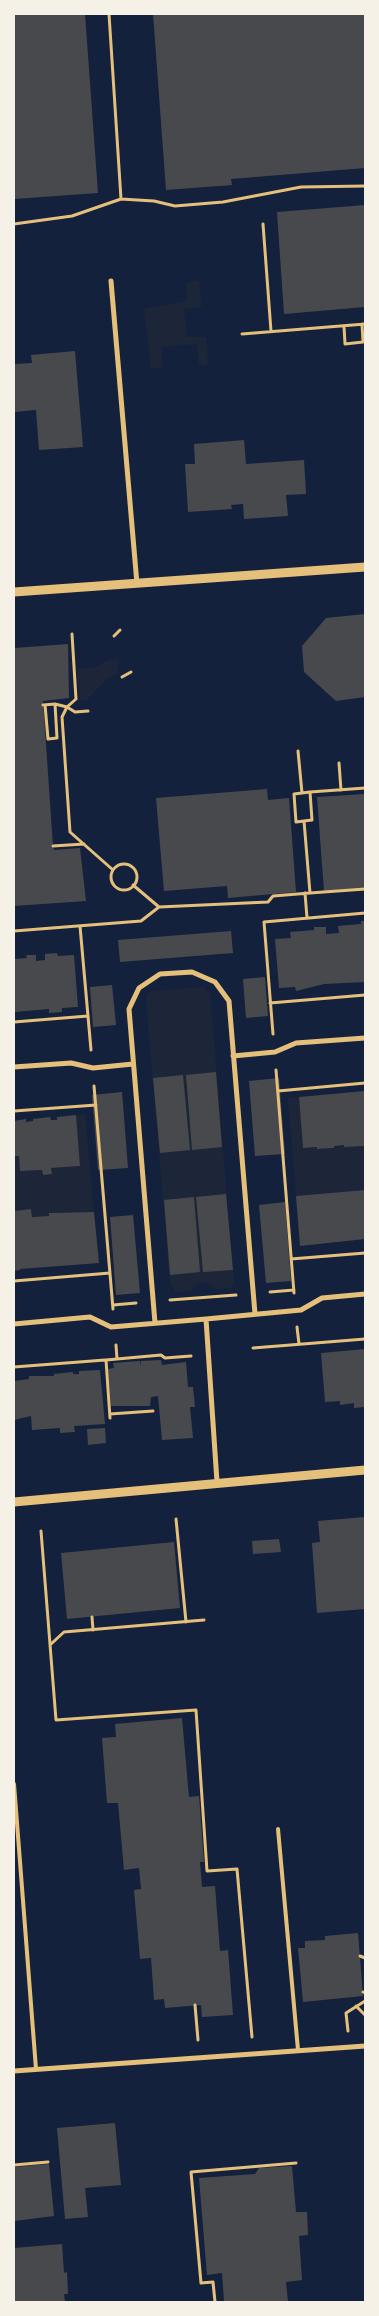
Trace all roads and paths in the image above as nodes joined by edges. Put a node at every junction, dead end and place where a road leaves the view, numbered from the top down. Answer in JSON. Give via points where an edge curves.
{"nodes":[{"id":1,"x":109,"y":14,"type":"edge"},
{"id":2,"x":365,"y":186,"type":"edge"},
{"id":3,"x":121,"y":199,"type":"junction"},
{"id":4,"x":14,"y":224,"type":"edge"},
{"id":5,"x":263,"y":224,"type":"dead end"},
{"id":6,"x":111,"y":281,"type":"dead end"},
{"id":7,"x":363,"y":324,"type":"edge"},
{"id":8,"x":344,"y":326,"type":"junction"},
{"id":9,"x":271,"y":331,"type":"junction"},
{"id":10,"x":242,"y":334,"type":"dead end"},
{"id":11,"x":365,"y":567,"type":"edge"},
{"id":12,"x":137,"y":584,"type":"junction"},
{"id":13,"x":14,"y":592,"type":"edge"},
{"id":14,"x":120,"y":630,"type":"dead end"},
{"id":15,"x":72,"y":634,"type":"dead end"},
{"id":16,"x":114,"y":636,"type":"dead end"},
{"id":17,"x":131,"y":672,"type":"dead end"},
{"id":18,"x":122,"y":677,"type":"dead end"},
{"id":19,"x":55,"y":704,"type":"junction"},
{"id":20,"x":67,"y":707,"type":"junction"},
{"id":21,"x":88,"y":711,"type":"dead end"},
{"id":22,"x":298,"y":750,"type":"dead end"},
{"id":23,"x":338,"y":763,"type":"dead end"},
{"id":24,"x":365,"y":788,"type":"edge"},
{"id":25,"x":341,"y":790,"type":"junction"},
{"id":26,"x":310,"y":792,"type":"junction"},
{"id":27,"x":302,"y":793,"type":"junction"},
{"id":28,"x":304,"y":821,"type":"junction"},
{"id":29,"x":84,"y":844,"type":"junction"},
{"id":30,"x":53,"y":846,"type":"dead end"},
{"id":31,"x":113,"y":870,"type":"junction"},
{"id":32,"x":133,"y":886,"type":"junction"},
{"id":33,"x":365,"y":889,"type":"edge"},
{"id":34,"x":305,"y":893,"type":"junction"},
{"id":35,"x":310,"y":893,"type":"junction"},
{"id":36,"x":159,"y":907,"type":"junction"},
{"id":37,"x":365,"y":913,"type":"edge"},
{"id":38,"x":307,"y":918,"type":"junction"},
{"id":39,"x":80,"y":926,"type":"junction"},
{"id":40,"x":14,"y":931,"type":"edge"},
{"id":41,"x":365,"y":995,"type":"edge"},
{"id":42,"x":270,"y":1003,"type":"junction"},
{"id":43,"x":88,"y":1016,"type":"junction"},
{"id":44,"x":14,"y":1022,"type":"edge"},
{"id":45,"x":365,"y":1038,"type":"edge"},
{"id":46,"x":275,"y":1052,"type":"junction"},
{"id":47,"x":233,"y":1056,"type":"junction"},
{"id":48,"x":133,"y":1064,"type":"junction"},
{"id":49,"x":14,"y":1067,"type":"edge"},
{"id":50,"x":93,"y":1068,"type":"junction"},
{"id":51,"x":365,"y":1083,"type":"edge"},
{"id":52,"x":278,"y":1091,"type":"junction"},
{"id":53,"x":96,"y":1105,"type":"junction"},
{"id":54,"x":14,"y":1111,"type":"edge"},
{"id":55,"x":365,"y":1253,"type":"edge"},
{"id":56,"x":291,"y":1259,"type":"junction"},
{"id":57,"x":110,"y":1273,"type":"junction"},
{"id":58,"x":14,"y":1281,"type":"edge"},
{"id":59,"x":253,"y":1294,"type":"junction"},
{"id":60,"x":365,"y":1294,"type":"edge"},
{"id":61,"x":153,"y":1302,"type":"junction"},
{"id":62,"x":255,"y":1314,"type":"junction"},
{"id":63,"x":206,"y":1319,"type":"junction"},
{"id":64,"x":155,"y":1323,"type":"junction"},
{"id":65,"x":14,"y":1324,"type":"edge"},
{"id":66,"x":365,"y":1339,"type":"edge"},
{"id":67,"x":253,"y":1348,"type":"dead end"},
{"id":68,"x":198,"y":1356,"type":"dead end"},
{"id":69,"x":106,"y":1360,"type":"junction"},
{"id":70,"x":14,"y":1367,"type":"edge"},
{"id":71,"x":153,"y":1412,"type":"dead end"},
{"id":72,"x":365,"y":1470,"type":"edge"},
{"id":73,"x":217,"y":1482,"type":"junction"},
{"id":74,"x":14,"y":1502,"type":"edge"},
{"id":75,"x":176,"y":1519,"type":"dead end"},
{"id":76,"x":41,"y":1531,"type":"dead end"},
{"id":77,"x":92,"y":1617,"type":"dead end"},
{"id":78,"x":204,"y":1620,"type":"dead end"},
{"id":79,"x":186,"y":1622,"type":"junction"},
{"id":80,"x":93,"y":1630,"type":"junction"},
{"id":81,"x":50,"y":1644,"type":"junction"},
{"id":82,"x":14,"y":1784,"type":"edge"},
{"id":83,"x":278,"y":1829,"type":"dead end"},
{"id":84,"x":360,"y":1956,"type":"dead end"},
{"id":85,"x":365,"y":1958,"type":"edge"},
{"id":86,"x":365,"y":2002,"type":"edge"},
{"id":87,"x":195,"y":2006,"type":"dead end"},
{"id":88,"x":356,"y":2006,"type":"junction"},
{"id":89,"x":365,"y":2015,"type":"edge"},
{"id":90,"x":348,"y":2032,"type":"dead end"},
{"id":91,"x":252,"y":2039,"type":"dead end"},
{"id":92,"x":198,"y":2043,"type":"dead end"},
{"id":93,"x":365,"y":2046,"type":"edge"},
{"id":94,"x":298,"y":2050,"type":"junction"},
{"id":95,"x":36,"y":2069,"type":"junction"},
{"id":96,"x":14,"y":2071,"type":"edge"},
{"id":97,"x":48,"y":2162,"type":"dead end"},
{"id":98,"x":296,"y":2163,"type":"dead end"},
{"id":99,"x":14,"y":2165,"type":"edge"},
{"id":100,"x":215,"y":2302,"type":"edge"}],
"edges":[{"from":1,"to":3,"type":"path"},
{"from":2,"to":3,"type":"path","via":[[301,187],[223,202],[175,206]]},
{"from":3,"to":4,"type":"path","via":[[72,216]]},
{"from":5,"to":9,"type":"path"},
{"from":6,"to":12,"type":"street"},
{"from":7,"to":8,"type":"path"},
{"from":7,"to":8,"type":"path","via":[[363,342],[346,344]]},
{"from":8,"to":9,"type":"path"},
{"from":9,"to":10,"type":"path"},
{"from":11,"to":12,"type":"street"},
{"from":12,"to":13,"type":"street"},
{"from":14,"to":16,"type":"path"},
{"from":15,"to":20,"type":"path","via":[[76,700]]},
{"from":17,"to":18,"type":"path"},
{"from":19,"to":19,"type":"path","via":[[57,738],[48,739],[44,705]]},
{"from":19,"to":20,"type":"path"},
{"from":20,"to":21,"type":"path","via":[[75,712]]},
{"from":20,"to":29,"type":"path","via":[[62,717],[70,832]]},
{"from":22,"to":27,"type":"path"},
{"from":23,"to":25,"type":"path"},
{"from":24,"to":25,"type":"path"},
{"from":25,"to":26,"type":"path"},
{"from":26,"to":27,"type":"path"},
{"from":26,"to":28,"type":"path","via":[[312,820]]},
{"from":27,"to":28,"type":"path","via":[[294,794],[295,812],[296,822]]},
{"from":28,"to":35,"type":"path"},
{"from":29,"to":30,"type":"path"},
{"from":29,"to":31,"type":"path"},
{"from":31,"to":32,"type":"path","via":[[111,879],[115,887],[123,890]]},
{"from":31,"to":32,"type":"path","via":[[118,865],[131,866],[137,877]]},
{"from":32,"to":36,"type":"path"},
{"from":33,"to":35,"type":"path"},
{"from":34,"to":35,"type":"path"},
{"from":34,"to":36,"type":"path","via":[[273,896],[268,902]]},
{"from":34,"to":38,"type":"path"},
{"from":36,"to":39,"type":"path","via":[[141,921]]},
{"from":37,"to":38,"type":"path"},
{"from":38,"to":42,"type":"path","via":[[264,922]]},
{"from":39,"to":40,"type":"path"},
{"from":39,"to":43,"type":"path"},
{"from":41,"to":42,"type":"path"},
{"from":42,"to":46,"type":"path"},
{"from":43,"to":44,"type":"path"},
{"from":43,"to":50,"type":"path"},
{"from":45,"to":46,"type":"street","via":[[296,1043]]},
{"from":46,"to":47,"type":"street"},
{"from":46,"to":52,"type":"path"},
{"from":47,"to":48,"type":"street","via":[[229,1001],[215,982],[192,972],[160,974],[139,988],[129,1009]]},
{"from":47,"to":59,"type":"street"},
{"from":48,"to":50,"type":"street"},
{"from":48,"to":61,"type":"street"},
{"from":49,"to":50,"type":"street","via":[[70,1062]]},
{"from":50,"to":53,"type":"path"},
{"from":51,"to":52,"type":"path"},
{"from":52,"to":56,"type":"path"},
{"from":53,"to":54,"type":"path"},
{"from":53,"to":57,"type":"path"},
{"from":55,"to":56,"type":"path"},
{"from":56,"to":59,"type":"path","via":[[294,1290]]},
{"from":57,"to":58,"type":"path"},
{"from":57,"to":61,"type":"path","via":[[113,1305]]},
{"from":59,"to":61,"type":"path"},
{"from":59,"to":62,"type":"street"},
{"from":60,"to":62,"type":"street","via":[[322,1298],[301,1310]]},
{"from":61,"to":64,"type":"street"},
{"from":62,"to":63,"type":"street"},
{"from":63,"to":64,"type":"street"},
{"from":63,"to":73,"type":"street"},
{"from":64,"to":65,"type":"street","via":[[110,1327],[90,1317]]},
{"from":66,"to":67,"type":"path"},
{"from":68,"to":69,"type":"path","via":[[165,1358],[161,1355]]},
{"from":69,"to":70,"type":"path"},
{"from":69,"to":71,"type":"path","via":[[110,1416]]},
{"from":72,"to":73,"type":"street"},
{"from":73,"to":74,"type":"street"},
{"from":75,"to":79,"type":"path"},
{"from":76,"to":81,"type":"path"},
{"from":77,"to":80,"type":"path"},
{"from":78,"to":79,"type":"path"},
{"from":79,"to":80,"type":"path"},
{"from":80,"to":81,"type":"path","via":[[64,1632]]},
{"from":81,"to":91,"type":"path","via":[[56,1720],[196,1710],[208,1871],[237,1869]]},
{"from":82,"to":95,"type":"lane"},
{"from":83,"to":94,"type":"lane"},
{"from":84,"to":85,"type":"path"},
{"from":86,"to":88,"type":"path"},
{"from":87,"to":92,"type":"path"},
{"from":88,"to":89,"type":"path"},
{"from":88,"to":90,"type":"path","via":[[346,2013]]},
{"from":93,"to":94,"type":"street"},
{"from":94,"to":95,"type":"street"},
{"from":95,"to":96,"type":"street"},
{"from":97,"to":99,"type":"path"},
{"from":98,"to":100,"type":"path","via":[[191,2172],[201,2282],[213,2282]]}]}
